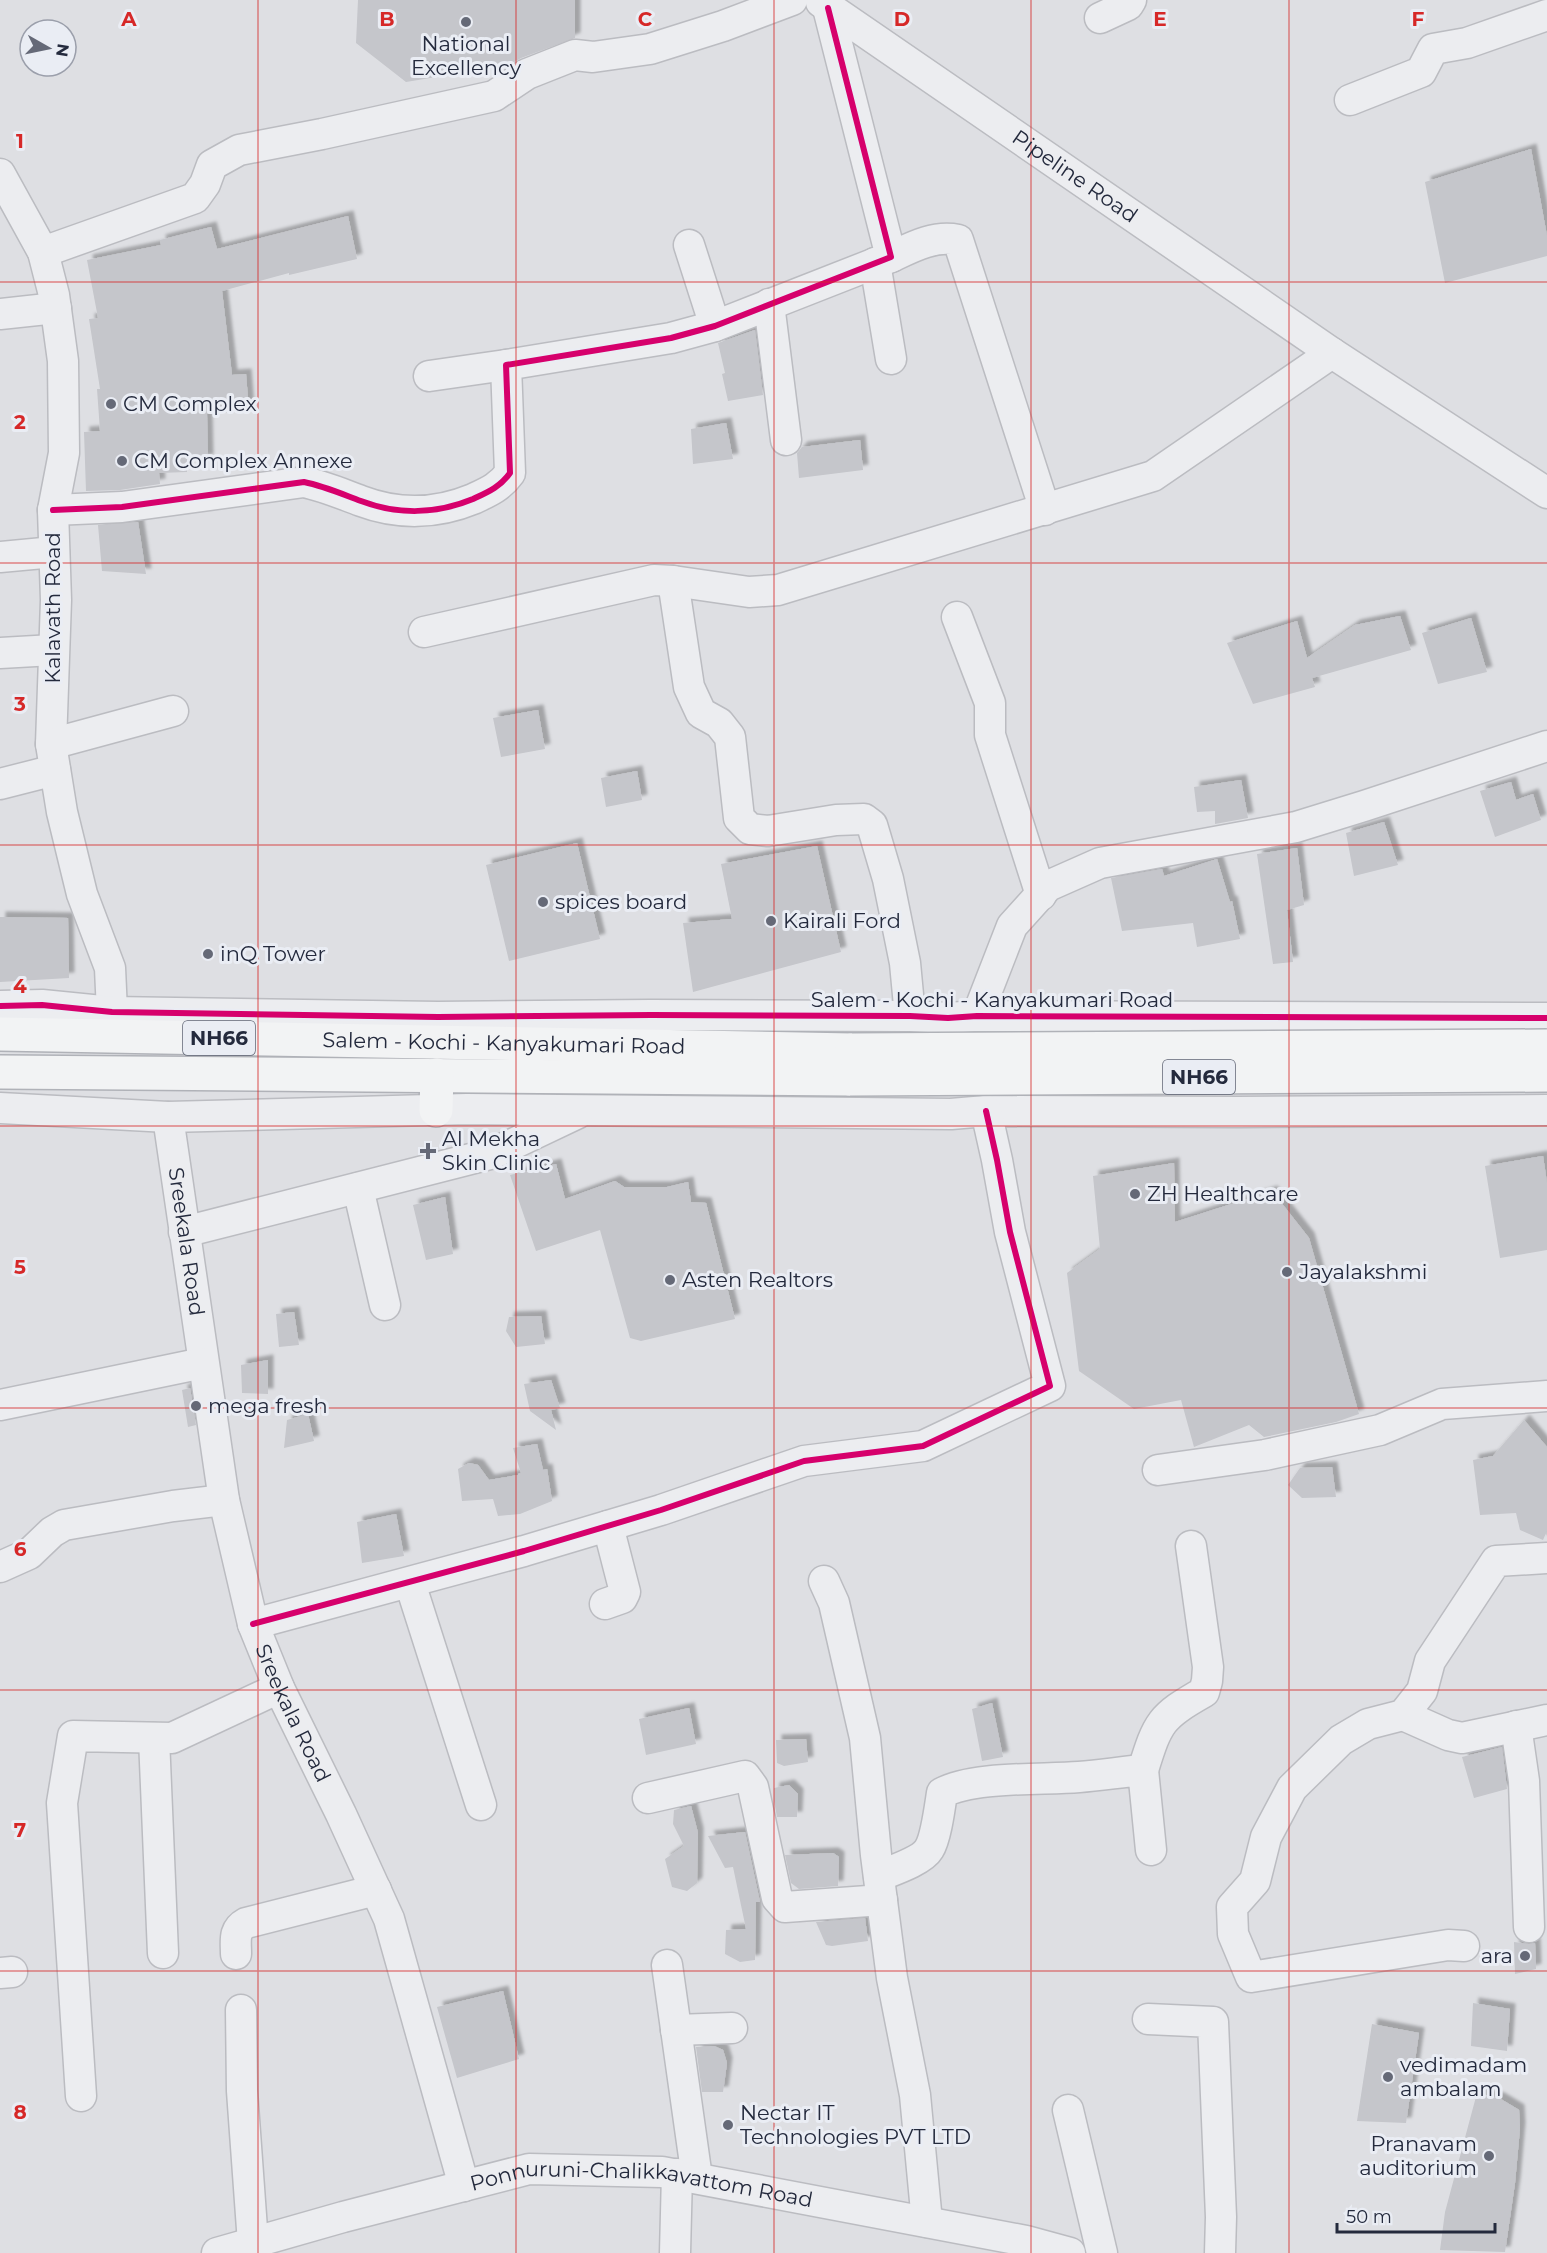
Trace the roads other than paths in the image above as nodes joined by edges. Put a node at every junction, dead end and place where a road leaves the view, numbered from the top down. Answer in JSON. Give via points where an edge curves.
{"nodes":[{"id":1,"x":792,"y":0,"type":"edge"},
{"id":2,"x":1131,"y":0,"type":"edge"},
{"id":3,"x":823,"y":4,"type":"edge"},
{"id":4,"x":1547,"y":15,"type":"edge"},
{"id":5,"x":1100,"y":18,"type":"dead end"},
{"id":6,"x":1350,"y":100,"type":"dead end"},
{"id":7,"x":0,"y":174,"type":"edge"},
{"id":8,"x":689,"y":245,"type":"dead end"},
{"id":9,"x":43,"y":252,"type":"junction"},
{"id":10,"x":883,"y":260,"type":"junction"},
{"id":11,"x":769,"y":304,"type":"junction"},
{"id":12,"x":56,"y":308,"type":"junction"},
{"id":13,"x":0,"y":314,"type":"edge"},
{"id":14,"x":716,"y":326,"type":"junction"},
{"id":15,"x":1332,"y":353,"type":"junction"},
{"id":16,"x":891,"y":359,"type":"dead end"},
{"id":17,"x":506,"y":366,"type":"junction"},
{"id":18,"x":429,"y":376,"type":"dead end"},
{"id":19,"x":786,"y":440,"type":"dead end"},
{"id":20,"x":1547,"y":493,"type":"edge"},
{"id":21,"x":53,"y":510,"type":"junction"},
{"id":22,"x":1045,"y":510,"type":"junction"},
{"id":23,"x":54,"y":552,"type":"junction"},
{"id":24,"x":0,"y":557,"type":"edge"},
{"id":25,"x":673,"y":581,"type":"junction"},
{"id":26,"x":957,"y":617,"type":"dead end"},
{"id":27,"x":424,"y":632,"type":"dead end"},
{"id":28,"x":53,"y":650,"type":"junction"},
{"id":29,"x":0,"y":653,"type":"edge"},
{"id":30,"x":173,"y":711,"type":"dead end"},
{"id":31,"x":1547,"y":746,"type":"edge"},
{"id":32,"x":53,"y":757,"type":"junction"},
{"id":33,"x":0,"y":784,"type":"edge"},
{"id":34,"x":1041,"y":895,"type":"junction"},
{"id":35,"x":0,"y":1006,"type":"edge"},
{"id":36,"x":112,"y":1012,"type":"junction"},
{"id":37,"x":910,"y":1016,"type":"junction"},
{"id":38,"x":977,"y":1016,"type":"junction"},
{"id":39,"x":1239,"y":1017,"type":"junction"},
{"id":40,"x":1333,"y":1017,"type":"junction"},
{"id":41,"x":1547,"y":1017,"type":"edge"},
{"id":42,"x":438,"y":1030,"type":"junction"},
{"id":43,"x":0,"y":1034,"type":"edge"},
{"id":44,"x":1547,"y":1046,"type":"edge"},
{"id":45,"x":0,"y":1072,"type":"edge"},
{"id":46,"x":438,"y":1075,"type":"junction"},
{"id":47,"x":1547,"y":1075,"type":"edge"},
{"id":48,"x":0,"y":1108,"type":"edge"},
{"id":49,"x":436,"y":1110,"type":"junction"},
{"id":50,"x":584,"y":1110,"type":"junction"},
{"id":51,"x":1547,"y":1110,"type":"edge"},
{"id":52,"x":986,"y":1111,"type":"junction"},
{"id":53,"x":1333,"y":1111,"type":"junction"},
{"id":54,"x":1238,"y":1112,"type":"junction"},
{"id":55,"x":168,"y":1117,"type":"junction"},
{"id":56,"x":358,"y":1188,"type":"junction"},
{"id":57,"x":184,"y":1232,"type":"junction"},
{"id":58,"x":385,"y":1305,"type":"dead end"},
{"id":59,"x":203,"y":1364,"type":"junction"},
{"id":60,"x":1547,"y":1396,"type":"edge"},
{"id":61,"x":0,"y":1405,"type":"edge"},
{"id":62,"x":1158,"y":1470,"type":"dead end"},
{"id":63,"x":224,"y":1500,"type":"junction"},
{"id":64,"x":608,"y":1526,"type":"junction"},
{"id":65,"x":1191,"y":1546,"type":"dead end"},
{"id":66,"x":1547,"y":1558,"type":"edge"},
{"id":67,"x":0,"y":1567,"type":"edge"},
{"id":68,"x":824,"y":1581,"type":"dead end"},
{"id":69,"x":410,"y":1583,"type":"junction"},
{"id":70,"x":605,"y":1604,"type":"dead end"},
{"id":71,"x":253,"y":1624,"type":"junction"},
{"id":72,"x":279,"y":1688,"type":"junction"},
{"id":73,"x":1403,"y":1715,"type":"junction"},
{"id":74,"x":1547,"y":1720,"type":"edge"},
{"id":75,"x":1516,"y":1726,"type":"junction"},
{"id":76,"x":153,"y":1738,"type":"junction"},
{"id":77,"x":1143,"y":1770,"type":"junction"},
{"id":78,"x":648,"y":1798,"type":"dead end"},
{"id":79,"x":481,"y":1805,"type":"dead end"},
{"id":80,"x":1151,"y":1850,"type":"dead end"},
{"id":81,"x":880,"y":1888,"type":"junction"},
{"id":82,"x":376,"y":1890,"type":"junction"},
{"id":83,"x":1529,"y":1927,"type":"dead end"},
{"id":84,"x":1464,"y":1946,"type":"dead end"},
{"id":85,"x":163,"y":1953,"type":"dead end"},
{"id":86,"x":236,"y":1954,"type":"dead end"},
{"id":87,"x":667,"y":1965,"type":"dead end"},
{"id":88,"x":241,"y":2010,"type":"dead end"},
{"id":89,"x":1148,"y":2019,"type":"dead end"},
{"id":90,"x":732,"y":2028,"type":"dead end"},
{"id":91,"x":676,"y":2030,"type":"junction"},
{"id":92,"x":81,"y":2096,"type":"dead end"},
{"id":93,"x":1068,"y":2110,"type":"dead end"},
{"id":94,"x":687,"y":2176,"type":"junction"},
{"id":95,"x":464,"y":2186,"type":"junction"},
{"id":96,"x":927,"y":2222,"type":"junction"},
{"id":97,"x":252,"y":2243,"type":"junction"},
{"id":98,"x":217,"y":2253,"type":"edge"},
{"id":99,"x":675,"y":2253,"type":"edge"},
{"id":100,"x":1070,"y":2253,"type":"edge"},
{"id":101,"x":1102,"y":2253,"type":"edge"},
{"id":102,"x":1220,"y":2253,"type":"edge"}],
"edges":[{"from":1,"to":9,"type":"street","via":[[650,50],[593,57],[575,55],[528,74],[494,96],[239,150],[212,165],[195,198]]},
{"from":2,"to":5,"type":"street"},
{"from":3,"to":10,"type":"street"},
{"from":3,"to":15,"type":"street","name":"Pipeline Road"},
{"from":4,"to":6,"type":"street","via":[[1467,43],[1433,49],[1421,72]]},
{"from":7,"to":9,"type":"street","name":"Kalavath Road"},
{"from":8,"to":14,"type":"street"},
{"from":9,"to":12,"type":"street","name":"Kalavath Road"},
{"from":10,"to":11,"type":"street"},
{"from":10,"to":16,"type":"street"},
{"from":10,"to":22,"type":"street","via":[[917,244],[947,237],[958,240]]},
{"from":11,"to":14,"type":"street"},
{"from":11,"to":19,"type":"street"},
{"from":12,"to":13,"type":"street"},
{"from":12,"to":21,"type":"street","name":"Kalavath Road","via":[[63,361],[64,453]]},
{"from":14,"to":17,"type":"street","via":[[671,338]]},
{"from":15,"to":20,"type":"street","name":"Pipeline Road"},
{"from":15,"to":22,"type":"street","via":[[1153,476]]},
{"from":17,"to":18,"type":"street"},
{"from":17,"to":21,"type":"street","via":[[510,473],[494,489],[463,503],[421,511],[395,510],[304,482],[122,507]]},
{"from":21,"to":23,"type":"street","name":"Kalavath Road"},
{"from":22,"to":25,"type":"street","via":[[778,590],[749,592]]},
{"from":23,"to":24,"type":"street"},
{"from":23,"to":28,"type":"street","name":"Kalavath Road"},
{"from":25,"to":27,"type":"street","via":[[654,580]]},
{"from":25,"to":37,"type":"street","via":[[689,687],[701,713],[719,723],[730,737],[739,818],[750,828],[768,831],[836,820],[864,819],[872,825],[905,963]]},
{"from":26,"to":34,"type":"street","via":[[990,703],[990,735]]},
{"from":28,"to":29,"type":"street"},
{"from":28,"to":32,"type":"street","name":"Kalavath Road"},
{"from":30,"to":32,"type":"street"},
{"from":31,"to":34,"type":"street","via":[[1296,827],[1100,863],[1048,886]]},
{"from":32,"to":33,"type":"street"},
{"from":32,"to":36,"type":"street","name":"Kalavath Road","via":[[82,894],[110,968]]},
{"from":34,"to":38,"type":"street","via":[[1012,926]]},
{"from":35,"to":36,"type":"street","via":[[42,1005]]},
{"from":36,"to":42,"type":"street"},
{"from":37,"to":38,"type":"street","name":"Salem - Kochi - Kanyakumari Road"},
{"from":37,"to":42,"type":"street","name":"Salem - Kochi - Kanyakumari Road","via":[[651,1015]]},
{"from":38,"to":39,"type":"street","name":"Salem - Kochi - Kanyakumari Road"},
{"from":39,"to":40,"type":"street","name":"Salem - Kochi - Kanyakumari Road"},
{"from":39,"to":54,"type":"street","via":[[1250,1040],[1248,1088]]},
{"from":40,"to":41,"type":"street","name":"Salem - Kochi - Kanyakumari Road"},
{"from":40,"to":53,"type":"street","via":[[1319,1043],[1319,1085]]},
{"from":42,"to":43,"type":"highway","name":"Salem - Kochi - Kanyakumari Road","number":"NH66"},
{"from":42,"to":44,"type":"highway","name":"Salem - Kochi - Kanyakumari Road","number":"NH66","bridge":true,"via":[[852,1050]]},
{"from":45,"to":46,"type":"highway","name":"Salem - Kochi - Kanyakumari Road","number":"NH66"},
{"from":46,"to":47,"type":"highway","name":"Salem - Kochi - Kanyakumari Road","number":"NH66","bridge":true,"via":[[850,1079]]},
{"from":46,"to":49,"type":"highway"},
{"from":48,"to":55,"type":"street"},
{"from":49,"to":50,"type":"street"},
{"from":49,"to":55,"type":"street"},
{"from":50,"to":52,"type":"street","via":[[939,1114]]},
{"from":50,"to":56,"type":"street","via":[[494,1153]]},
{"from":51,"to":53,"type":"street"},
{"from":52,"to":54,"type":"street"},
{"from":52,"to":64,"type":"street","via":[[1010,1232],[1050,1386],[923,1446],[804,1461]]},
{"from":53,"to":54,"type":"street"},
{"from":55,"to":57,"type":"street","name":"Sreekala Road"},
{"from":56,"to":57,"type":"street"},
{"from":56,"to":58,"type":"street"},
{"from":57,"to":59,"type":"street","name":"Sreekala Road"},
{"from":59,"to":61,"type":"street"},
{"from":59,"to":63,"type":"street","name":"Sreekala Road"},
{"from":60,"to":62,"type":"street","via":[[1442,1404],[1380,1430],[1265,1455]]},
{"from":63,"to":67,"type":"street","via":[[64,1525],[29,1554]]},
{"from":63,"to":71,"type":"street","name":"Sreekala Road"},
{"from":64,"to":69,"type":"street"},
{"from":64,"to":70,"type":"street","via":[[625,1592],[622,1598]]},
{"from":65,"to":77,"type":"street","via":[[1207,1681],[1204,1692],[1164,1719],[1154,1734]]},
{"from":66,"to":73,"type":"street","via":[[1496,1561],[1430,1661],[1422,1691]]},
{"from":68,"to":81,"type":"street","via":[[834,1603],[865,1738]]},
{"from":69,"to":71,"type":"street"},
{"from":69,"to":79,"type":"street"},
{"from":71,"to":72,"type":"street","name":"Sreekala Road"},
{"from":72,"to":76,"type":"street","via":[[172,1738]]},
{"from":72,"to":82,"type":"street","name":"Sreekala Road"},
{"from":73,"to":75,"type":"street","via":[[1462,1738]]},
{"from":73,"to":84,"type":"street","via":[[1368,1724],[1341,1740],[1292,1788],[1266,1837],[1256,1881],[1233,1907],[1233,1934],[1251,1977],[1448,1945]]},
{"from":74,"to":75,"type":"street"},
{"from":75,"to":83,"type":"street","via":[[1524,1781]]},
{"from":76,"to":85,"type":"street"},
{"from":76,"to":92,"type":"street","via":[[73,1736],[62,1803]]},
{"from":77,"to":80,"type":"street"},
{"from":77,"to":81,"type":"street","via":[[949,1789],[942,1793],[929,1850]]},
{"from":78,"to":81,"type":"street","via":[[745,1776],[753,1787],[777,1898],[785,1907]]},
{"from":81,"to":96,"type":"street","via":[[892,1978],[915,2095]]},
{"from":82,"to":86,"type":"street","via":[[246,1923],[236,1932]]},
{"from":82,"to":95,"type":"street","name":"Sreekala Road","via":[[389,1919]]},
{"from":87,"to":91,"type":"street"},
{"from":88,"to":97,"type":"street"},
{"from":89,"to":102,"type":"street","via":[[1213,2022]]},
{"from":90,"to":91,"type":"street"},
{"from":91,"to":94,"type":"street"},
{"from":93,"to":101,"type":"street"},
{"from":94,"to":95,"type":"street","name":"Ponnuruni-Chalikkavattom Road","via":[[529,2169]]},
{"from":94,"to":96,"type":"street","name":"Ponnuruni-Chalikkavattom Road"},
{"from":94,"to":99,"type":"street"},
{"from":95,"to":97,"type":"street","name":"Ponnuruni-Chalikkavattom Road"},
{"from":96,"to":100,"type":"street","name":"Ponnuruni-Chalikkavattom Road"},
{"from":97,"to":98,"type":"street","name":"Ponnuruni-Chalikkavattom Road"}]}
